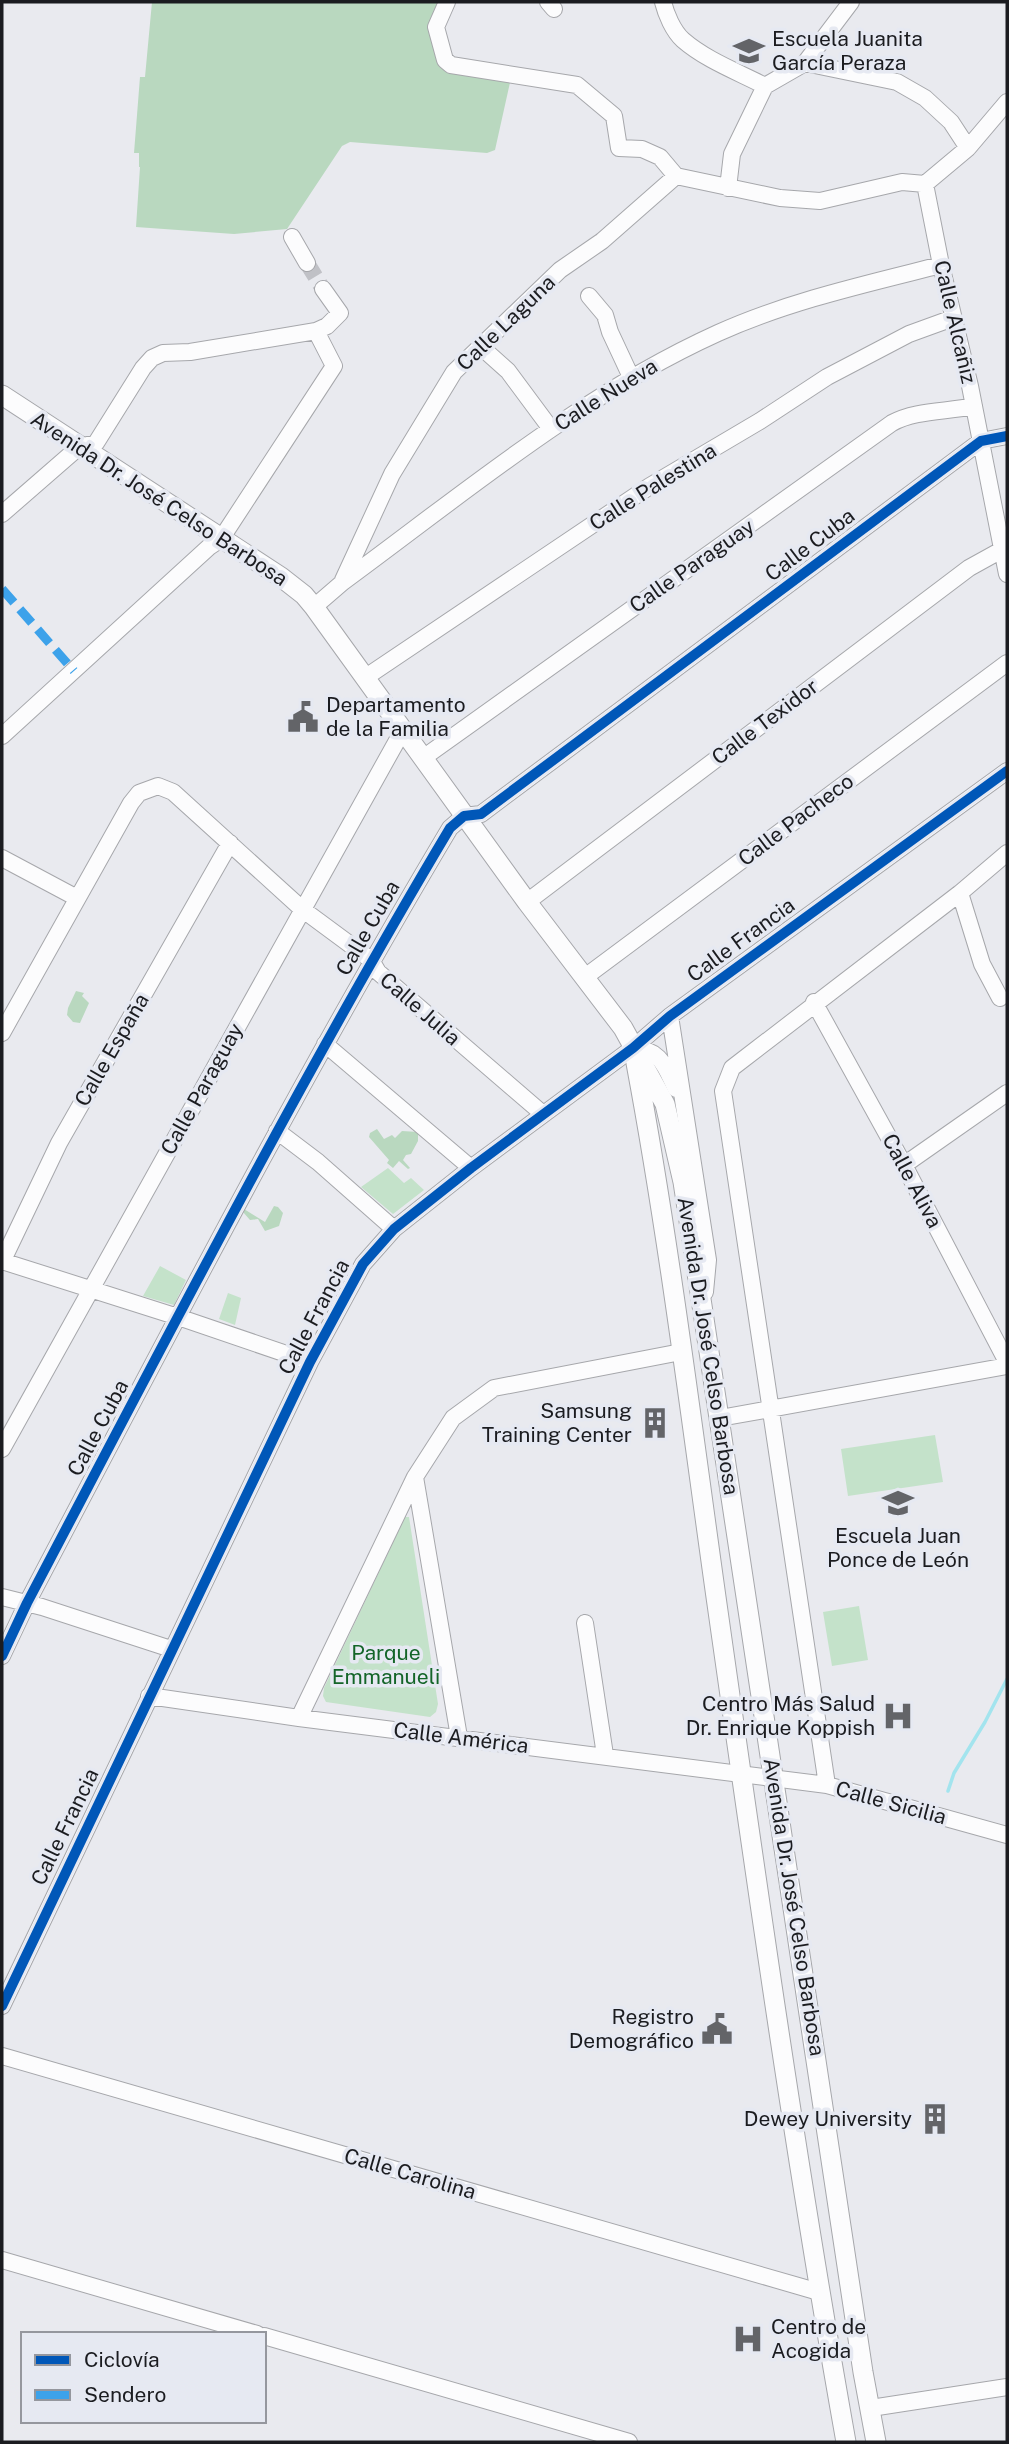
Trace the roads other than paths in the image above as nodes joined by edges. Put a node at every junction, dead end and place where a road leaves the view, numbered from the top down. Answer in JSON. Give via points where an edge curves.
{"nodes":[{"id":1,"x":447,"y":2,"type":"edge"},
{"id":2,"x":663,"y":2,"type":"edge"},
{"id":3,"x":851,"y":2,"type":"edge"},
{"id":4,"x":805,"y":63,"type":"junction"},
{"id":5,"x":765,"y":86,"type":"junction"},
{"id":6,"x":1005,"y":110,"type":"edge"},
{"id":7,"x":968,"y":148,"type":"junction"},
{"id":8,"x":676,"y":176,"type":"junction"},
{"id":9,"x":925,"y":184,"type":"junction"},
{"id":10,"x":728,"y":188,"type":"junction"},
{"id":11,"x":292,"y":237,"type":"dead end"},
{"id":12,"x":307,"y":263,"type":"tunnel mouth"},
{"id":13,"x":941,"y":265,"type":"junction"},
{"id":14,"x":324,"y":289,"type":"tunnel mouth"},
{"id":15,"x":589,"y":296,"type":"dead end"},
{"id":16,"x":953,"y":318,"type":"junction"},
{"id":17,"x":316,"y":331,"type":"junction"},
{"id":18,"x":480,"y":346,"type":"junction"},
{"id":19,"x":631,"y":377,"type":"junction"},
{"id":20,"x":2,"y":395,"type":"edge"},
{"id":21,"x":974,"y":406,"type":"junction"},
{"id":22,"x":551,"y":429,"type":"junction"},
{"id":23,"x":1007,"y":436,"type":"edge"},
{"id":24,"x":981,"y":441,"type":"junction"},
{"id":25,"x":79,"y":447,"type":"junction"},
{"id":26,"x":2,"y":514,"type":"edge"},
{"id":27,"x":221,"y":539,"type":"junction"},
{"id":28,"x":1005,"y":547,"type":"edge"},
{"id":29,"x":1007,"y":574,"type":"edge"},
{"id":30,"x":343,"y":582,"type":"junction"},
{"id":31,"x":314,"y":607,"type":"junction"},
{"id":32,"x":1007,"y":663,"type":"edge"},
{"id":33,"x":366,"y":677,"type":"junction"},
{"id":34,"x":403,"y":730,"type":"junction"},
{"id":35,"x":2,"y":736,"type":"edge"},
{"id":36,"x":422,"y":758,"type":"junction"},
{"id":37,"x":1007,"y":771,"type":"edge"},
{"id":38,"x":464,"y":816,"type":"junction"},
{"id":39,"x":230,"y":843,"type":"junction"},
{"id":40,"x":1007,"y":853,"type":"edge"},
{"id":41,"x":2,"y":858,"type":"edge"},
{"id":42,"x":960,"y":893,"type":"junction"},
{"id":43,"x":77,"y":898,"type":"junction"},
{"id":44,"x":527,"y":902,"type":"junction"},
{"id":45,"x":302,"y":909,"type":"junction"},
{"id":46,"x":371,"y":960,"type":"junction"},
{"id":47,"x":584,"y":977,"type":"junction"},
{"id":48,"x":1000,"y":998,"type":"dead end"},
{"id":49,"x":814,"y":1002,"type":"junction"},
{"id":50,"x":670,"y":1016,"type":"junction"},
{"id":51,"x":2,"y":1033,"type":"edge"},
{"id":52,"x":325,"y":1044,"type":"junction"},
{"id":53,"x":633,"y":1048,"type":"junction"},
{"id":54,"x":1007,"y":1093,"type":"edge"},
{"id":55,"x":682,"y":1100,"type":"junction"},
{"id":56,"x":543,"y":1114,"type":"junction"},
{"id":57,"x":277,"y":1131,"type":"junction"},
{"id":58,"x":904,"y":1165,"type":"junction"},
{"id":59,"x":471,"y":1168,"type":"junction"},
{"id":60,"x":394,"y":1229,"type":"junction"},
{"id":61,"x":2,"y":1261,"type":"edge"},
{"id":62,"x":91,"y":1289,"type":"junction"},
{"id":63,"x":704,"y":1312,"type":"junction"},
{"id":64,"x":178,"y":1317,"type":"junction"},
{"id":65,"x":681,"y":1353,"type":"junction"},
{"id":66,"x":310,"y":1362,"type":"junction"},
{"id":67,"x":1007,"y":1364,"type":"edge"},
{"id":68,"x":770,"y":1408,"type":"junction"},
{"id":69,"x":720,"y":1418,"type":"junction"},
{"id":70,"x":2,"y":1448,"type":"edge"},
{"id":71,"x":415,"y":1477,"type":"junction"},
{"id":72,"x":2,"y":1597,"type":"edge"},
{"id":73,"x":27,"y":1603,"type":"junction"},
{"id":74,"x":585,"y":1623,"type":"dead end"},
{"id":75,"x":171,"y":1649,"type":"junction"},
{"id":76,"x":2,"y":1656,"type":"edge"},
{"id":77,"x":149,"y":1696,"type":"junction"},
{"id":78,"x":299,"y":1718,"type":"junction"},
{"id":79,"x":459,"y":1738,"type":"junction"},
{"id":80,"x":605,"y":1755,"type":"junction"},
{"id":81,"x":741,"y":1773,"type":"junction"},
{"id":82,"x":774,"y":1777,"type":"junction"},
{"id":83,"x":827,"y":1785,"type":"junction"},
{"id":84,"x":1007,"y":1835,"type":"edge"},
{"id":85,"x":6,"y":1985,"type":"edge"},
{"id":86,"x":2,"y":2006,"type":"edge"},
{"id":87,"x":2,"y":2056,"type":"edge"},
{"id":88,"x":2,"y":2260,"type":"edge"},
{"id":89,"x":819,"y":2292,"type":"junction"},
{"id":90,"x":250,"y":2332,"type":"edge"},
{"id":91,"x":266,"y":2337,"type":"edge"},
{"id":92,"x":863,"y":2372,"type":"junction"},
{"id":93,"x":1007,"y":2387,"type":"edge"},
{"id":94,"x":871,"y":2408,"type":"junction"},
{"id":95,"x":629,"y":2442,"type":"edge"},
{"id":96,"x":846,"y":2442,"type":"edge"},
{"id":97,"x":877,"y":2442,"type":"edge"}],
"edges":[{"from":1,"to":8,"type":"street","via":[[436,27],[445,60],[451,65],[577,85],[614,116],[619,148],[642,149],[660,157]]},
{"from":2,"to":5,"type":"street","via":[[682,39]]},
{"from":3,"to":4,"type":"street"},
{"from":4,"to":5,"type":"street"},
{"from":4,"to":7,"type":"street","via":[[897,82],[925,98],[951,122]]},
{"from":5,"to":10,"type":"street","via":[[732,154]]},
{"from":6,"to":7,"type":"street"},
{"from":7,"to":9,"type":"street"},
{"from":8,"to":10,"type":"street"},
{"from":8,"to":18,"type":"street","name":"Calle Laguna","via":[[560,271]]},
{"from":9,"to":10,"type":"street","via":[[902,182],[820,201]]},
{"from":9,"to":13,"type":"street","name":"Calle Alcañiz"},
{"from":11,"to":12,"type":"street"},
{"from":13,"to":16,"type":"street","name":"Calle Alcañiz"},
{"from":13,"to":19,"type":"street","name":"Calle Nueva","via":[[762,315]]},
{"from":14,"to":17,"type":"street","via":[[340,313]]},
{"from":15,"to":19,"type":"street","via":[[605,315]]},
{"from":16,"to":21,"type":"street","name":"Calle Alcañiz"},
{"from":16,"to":33,"type":"street","name":"Calle Palestina","via":[[909,334],[827,377],[650,486]]},
{"from":17,"to":25,"type":"street","via":[[190,352],[163,352],[143,368],[96,443]]},
{"from":17,"to":27,"type":"street","via":[[334,366]]},
{"from":18,"to":22,"type":"street","via":[[508,371]]},
{"from":18,"to":30,"type":"street","name":"Calle Laguna","via":[[454,372],[392,474]]},
{"from":19,"to":22,"type":"street","name":"Calle Nueva"},
{"from":20,"to":25,"type":"main road","name":"Avenida Dr. José Celso Barbosa"},
{"from":21,"to":24,"type":"street","name":"Calle Alcañiz"},
{"from":21,"to":36,"type":"street","name":"Calle Paraguay","via":[[906,416],[892,423]]},
{"from":22,"to":30,"type":"street","name":"Calle Nueva"},
{"from":23,"to":24,"type":"street","name":"Calle Cuba"},
{"from":24,"to":28,"type":"street","name":"Calle Alcañiz"},
{"from":24,"to":38,"type":"street","name":"Calle Cuba","via":[[481,814]]},
{"from":25,"to":26,"type":"street"},
{"from":25,"to":27,"type":"main road","name":"Avenida Dr. José Celso Barbosa"},
{"from":27,"to":31,"type":"main road","name":"Avenida Dr. José Celso Barbosa","via":[[281,577]]},
{"from":27,"to":35,"type":"street"},
{"from":28,"to":29,"type":"street","name":"Calle Alcañiz"},
{"from":28,"to":44,"type":"street","name":"Calle Texidor","via":[[969,568]]},
{"from":30,"to":31,"type":"street","name":"Calle Nueva"},
{"from":31,"to":33,"type":"main road","name":"Avenida Dr. José Celso Barbosa"},
{"from":32,"to":47,"type":"street","name":"Calle Pacheco"},
{"from":33,"to":34,"type":"main road","name":"Avenida Dr. José Celso Barbosa"},
{"from":34,"to":36,"type":"main road","name":"Avenida Dr. José Celso Barbosa"},
{"from":34,"to":45,"type":"street","name":"Calle Paraguay"},
{"from":36,"to":38,"type":"main road","name":"Avenida Dr. José Celso Barbosa"},
{"from":37,"to":50,"type":"street","name":"Calle Francia"},
{"from":38,"to":44,"type":"main road","name":"Avenida Dr. José Celso Barbosa"},
{"from":38,"to":46,"type":"street","name":"Calle Cuba","via":[[450,828]]},
{"from":39,"to":43,"type":"street","name":"Calle Julia","via":[[173,792],[158,786],[144,790],[135,797]]},
{"from":39,"to":45,"type":"street","name":"Calle Julia"},
{"from":39,"to":61,"type":"street","name":"Calle España","via":[[59,1143]]},
{"from":40,"to":42,"type":"street"},
{"from":41,"to":43,"type":"street"},
{"from":42,"to":48,"type":"street","via":[[982,964]]},
{"from":42,"to":49,"type":"street"},
{"from":43,"to":51,"type":"street"},
{"from":44,"to":47,"type":"main road","name":"Avenida Dr. José Celso Barbosa"},
{"from":45,"to":46,"type":"street","name":"Calle Julia"},
{"from":45,"to":62,"type":"street","name":"Calle Paraguay"},
{"from":46,"to":52,"type":"street","name":"Calle Cuba"},
{"from":46,"to":56,"type":"street","name":"Calle Julia","via":[[378,972]]},
{"from":47,"to":53,"type":"main road","name":"Avenida Dr. José Celso Barbosa"},
{"from":49,"to":58,"type":"street","name":"Calle Aliva"},
{"from":49,"to":68,"type":"street","via":[[732,1068],[723,1091]]},
{"from":50,"to":53,"type":"street","name":"Calle Francia"},
{"from":50,"to":55,"type":"street"},
{"from":52,"to":57,"type":"street","name":"Calle Cuba"},
{"from":52,"to":59,"type":"street"},
{"from":53,"to":55,"type":"street","via":[[657,1055]]},
{"from":53,"to":56,"type":"street","name":"Calle Francia"},
{"from":53,"to":63,"type":"main road","name":"Avenida Dr. José Celso Barbosa","via":[[665,1104],[674,1137]]},
{"from":53,"to":65,"type":"main road","name":"Avenida Dr. José Celso Barbosa"},
{"from":54,"to":58,"type":"street"},
{"from":55,"to":63,"type":"street","via":[[708,1260]]},
{"from":56,"to":59,"type":"street","name":"Calle Francia"},
{"from":57,"to":60,"type":"street"},
{"from":57,"to":64,"type":"street","name":"Calle Cuba"},
{"from":58,"to":67,"type":"street","name":"Calle Aliva"},
{"from":59,"to":60,"type":"street","name":"Calle Francia"},
{"from":60,"to":66,"type":"street","name":"Calle Francia","via":[[363,1264]]},
{"from":61,"to":62,"type":"street"},
{"from":62,"to":64,"type":"street"},
{"from":62,"to":70,"type":"street","name":"Calle Paraguay"},
{"from":63,"to":69,"type":"main road","name":"Avenida Dr. José Celso Barbosa"},
{"from":64,"to":66,"type":"street"},
{"from":64,"to":73,"type":"street","name":"Calle Cuba"},
{"from":65,"to":71,"type":"street","via":[[494,1388],[453,1418]]},
{"from":65,"to":81,"type":"main road","name":"Avenida Dr. José Celso Barbosa"},
{"from":66,"to":75,"type":"street","name":"Calle Francia"},
{"from":67,"to":68,"type":"street"},
{"from":68,"to":69,"type":"street"},
{"from":68,"to":83,"type":"street"},
{"from":69,"to":82,"type":"main road","name":"Avenida Dr. José Celso Barbosa"},
{"from":71,"to":78,"type":"street"},
{"from":71,"to":79,"type":"street"},
{"from":72,"to":73,"type":"street"},
{"from":73,"to":75,"type":"street"},
{"from":73,"to":76,"type":"street","name":"Calle Cuba"},
{"from":74,"to":80,"type":"street"},
{"from":75,"to":77,"type":"street","name":"Calle Francia"},
{"from":77,"to":78,"type":"street","name":"Calle América"},
{"from":77,"to":85,"type":"street","name":"Calle Francia"},
{"from":78,"to":79,"type":"street","name":"Calle América"},
{"from":79,"to":80,"type":"street","name":"Calle América"},
{"from":80,"to":81,"type":"street","name":"Calle América"},
{"from":81,"to":82,"type":"street","name":"Calle América"},
{"from":81,"to":89,"type":"main road","name":"Avenida Dr. José Celso Barbosa"},
{"from":82,"to":83,"type":"street","name":"Calle Sicilia"},
{"from":82,"to":92,"type":"main road","name":"Avenida Dr. José Celso Barbosa"},
{"from":83,"to":84,"type":"street","name":"Calle Sicilia"},
{"from":85,"to":86,"type":"street","name":"Calle Francia"},
{"from":87,"to":89,"type":"street","name":"Calle Carolina"},
{"from":88,"to":90,"type":"street"},
{"from":89,"to":92,"type":"main road","via":[[834,2295],[840,2302]]},
{"from":89,"to":96,"type":"main road","name":"Avenida Dr. José Celso Barbosa"},
{"from":91,"to":95,"type":"street"},
{"from":92,"to":94,"type":"main road","name":"Avenida Dr. José Celso Barbosa"},
{"from":93,"to":94,"type":"street"},
{"from":94,"to":97,"type":"main road","name":"Avenida Dr. José Celso Barbosa"}]}
